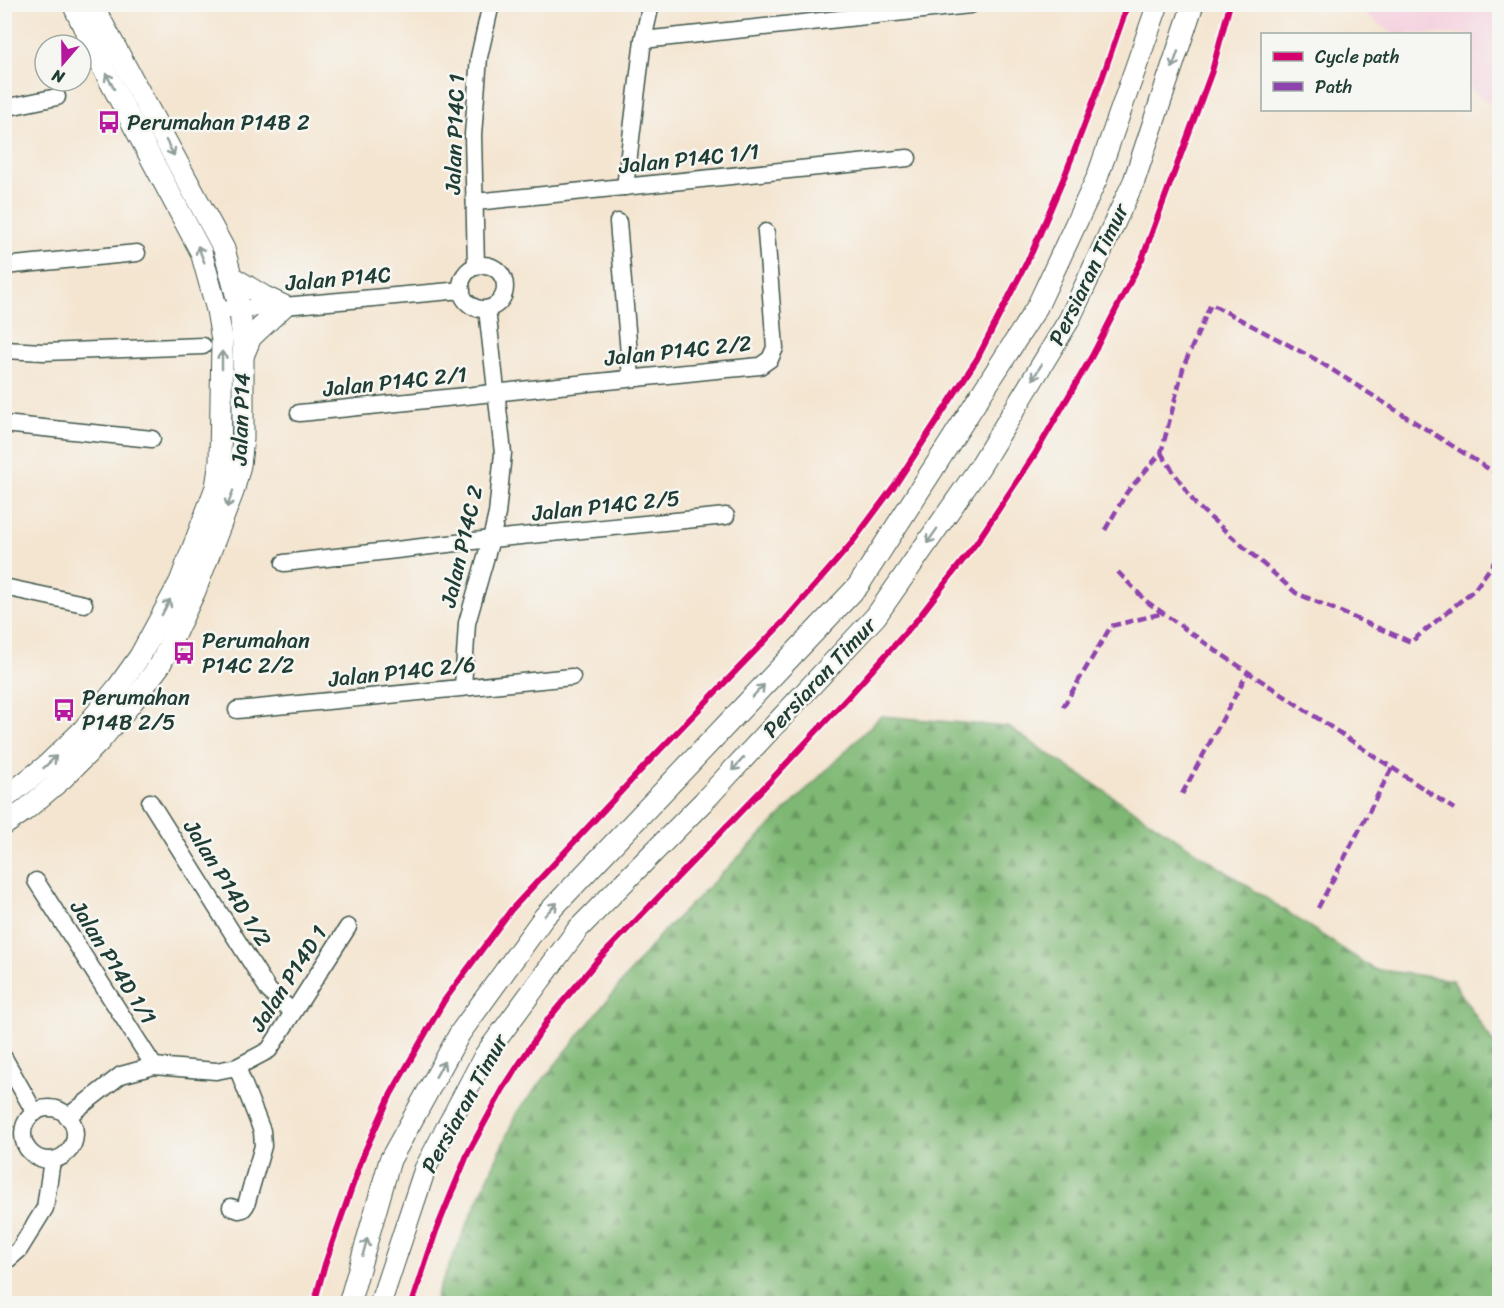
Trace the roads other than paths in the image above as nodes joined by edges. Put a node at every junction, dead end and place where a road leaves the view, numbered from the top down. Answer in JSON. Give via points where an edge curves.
{"nodes":[{"id":1,"x":74,"y":4,"type":"edge"},
{"id":2,"x":92,"y":4,"type":"edge"},
{"id":3,"x":491,"y":4,"type":"edge"},
{"id":4,"x":651,"y":4,"type":"edge"},
{"id":5,"x":1158,"y":4,"type":"edge"},
{"id":6,"x":1193,"y":4,"type":"edge"},
{"id":7,"x":970,"y":5,"type":"edge"},
{"id":8,"x":643,"y":40,"type":"junction"},
{"id":9,"x":57,"y":97,"type":"dead end"},
{"id":10,"x":4,"y":108,"type":"edge"},
{"id":11,"x":908,"y":158,"type":"dead end"},
{"id":12,"x":625,"y":187,"type":"junction"},
{"id":13,"x":475,"y":202,"type":"junction"},
{"id":14,"x":618,"y":222,"type":"dead end"},
{"id":15,"x":766,"y":232,"type":"dead end"},
{"id":16,"x":137,"y":253,"type":"dead end"},
{"id":17,"x":4,"y":266,"type":"edge"},
{"id":18,"x":476,"y":267,"type":"junction"},
{"id":19,"x":232,"y":277,"type":"junction"},
{"id":20,"x":462,"y":290,"type":"junction"},
{"id":21,"x":284,"y":306,"type":"junction"},
{"id":22,"x":240,"y":309,"type":"junction"},
{"id":23,"x":487,"y":309,"type":"junction"},
{"id":24,"x":217,"y":310,"type":"junction"},
{"id":25,"x":203,"y":346,"type":"dead end"},
{"id":26,"x":4,"y":350,"type":"edge"},
{"id":27,"x":242,"y":358,"type":"junction"},
{"id":28,"x":632,"y":378,"type":"junction"},
{"id":29,"x":496,"y":393,"type":"junction"},
{"id":30,"x":299,"y":413,"type":"dead end"},
{"id":31,"x":4,"y":424,"type":"edge"},
{"id":32,"x":152,"y":439,"type":"dead end"},
{"id":33,"x":726,"y":516,"type":"dead end"},
{"id":34,"x":491,"y":539,"type":"junction"},
{"id":35,"x":284,"y":563,"type":"dead end"},
{"id":36,"x":4,"y":588,"type":"edge"},
{"id":37,"x":84,"y":604,"type":"dead end"},
{"id":38,"x":572,"y":677,"type":"dead end"},
{"id":39,"x":463,"y":687,"type":"junction"},
{"id":40,"x":237,"y":710,"type":"dead end"},
{"id":41,"x":4,"y":799,"type":"edge"},
{"id":42,"x":150,"y":802,"type":"dead end"},
{"id":43,"x":4,"y":825,"type":"edge"},
{"id":44,"x":36,"y":881,"type":"dead end"},
{"id":45,"x":348,"y":927,"type":"dead end"},
{"id":46,"x":293,"y":1012,"type":"junction"},
{"id":47,"x":4,"y":1058,"type":"edge"},
{"id":48,"x":154,"y":1066,"type":"junction"},
{"id":49,"x":237,"y":1067,"type":"junction"},
{"id":50,"x":35,"y":1113,"type":"junction"},
{"id":51,"x":67,"y":1117,"type":"junction"},
{"id":52,"x":52,"y":1160,"type":"junction"},
{"id":53,"x":231,"y":1207,"type":"dead end"},
{"id":54,"x":4,"y":1263,"type":"edge"},
{"id":55,"x":349,"y":1304,"type":"edge"},
{"id":56,"x":380,"y":1304,"type":"edge"}],
"edges":[{"from":24,"to":1,"type":"main road","name":"Jalan P14","one_way":true,"via":[[201,252],[103,68]]},
{"from":2,"to":19,"type":"main road","name":"Jalan P14","one_way":true,"via":[[224,249]]},
{"from":3,"to":13,"type":"street","name":"Jalan P14C 1","via":[[479,57],[473,135]]},
{"from":4,"to":8,"type":"street"},
{"from":55,"to":5,"type":"main road","name":"Persiaran Timur","one_way":true,"via":[[390,1160],[460,1033],[544,917],[858,586],[1036,307],[1097,178]]},
{"from":6,"to":56,"type":"main road","name":"Persiaran Timur","one_way":true,"via":[[1134,181],[1069,320],[979,468],[876,616],[578,929],[485,1055],[425,1170]]},
{"from":7,"to":8,"type":"street"},
{"from":8,"to":12,"type":"street"},
{"from":9,"to":10,"type":"street"},
{"from":11,"to":12,"type":"street","name":"Jalan P14C 1/1"},
{"from":12,"to":13,"type":"street","name":"Jalan P14C 1/1"},
{"from":13,"to":18,"type":"street","name":"Jalan P14C 1"},
{"from":14,"to":28,"type":"street"},
{"from":15,"to":28,"type":"street","name":"Jalan P14C 2/2","via":[[775,348],[770,359],[760,366]]},
{"from":16,"to":17,"type":"street"},
{"from":18,"to":20,"type":"street","via":[[465,276]]},
{"from":18,"to":23,"type":"street","via":[[496,270],[504,282],[503,296]]},
{"from":19,"to":21,"type":"main road"},
{"from":19,"to":22,"type":"main road","name":"Jalan P14"},
{"from":20,"to":21,"type":"street","name":"Jalan P14C"},
{"from":20,"to":23,"type":"street","via":[[468,303]]},
{"from":21,"to":22,"type":"street","name":"Jalan P14C"},
{"from":21,"to":27,"type":"main road","via":[[251,337]]},
{"from":22,"to":24,"type":"street","name":"Jalan P14C"},
{"from":22,"to":27,"type":"main road","name":"Jalan P14"},
{"from":23,"to":29,"type":"street","name":"Jalan P14C 2"},
{"from":41,"to":24,"type":"main road","name":"Jalan P14","one_way":true,"via":[[47,765],[118,687],[140,656],[180,582],[216,487],[220,461],[222,340]]},
{"from":25,"to":26,"type":"street"},
{"from":27,"to":43,"type":"main road","name":"Jalan P14","one_way":true,"via":[[243,439],[233,492],[195,591],[160,665],[99,742],[62,779]]},
{"from":28,"to":29,"type":"street","name":"Jalan P14C 2/2"},
{"from":29,"to":30,"type":"street","name":"Jalan P14C 2/1"},
{"from":29,"to":34,"type":"street","name":"Jalan P14C 2","via":[[503,453]]},
{"from":31,"to":32,"type":"street"},
{"from":33,"to":34,"type":"street","name":"Jalan P14C 2/5"},
{"from":34,"to":35,"type":"street","name":"Jalan P14C 2/5"},
{"from":34,"to":39,"type":"street","name":"Jalan P14C 2","via":[[467,623]]},
{"from":36,"to":37,"type":"street"},
{"from":38,"to":39,"type":"street","name":"Jalan P14C 2/6"},
{"from":39,"to":40,"type":"street","name":"Jalan P14C 2/6"},
{"from":42,"to":46,"type":"street","name":"Jalan P14D 1/2","via":[[269,991]]},
{"from":44,"to":48,"type":"street","name":"Jalan P14D 1/1"},
{"from":45,"to":46,"type":"street","name":"Jalan P14D 1"},
{"from":46,"to":49,"type":"street","name":"Jalan P14D 1","via":[[269,1050]]},
{"from":47,"to":50,"type":"street"},
{"from":48,"to":49,"type":"street","name":"Jalan P14D 1","via":[[216,1071]]},
{"from":48,"to":51,"type":"street","name":"Jalan P14D 1","via":[[121,1075]]},
{"from":49,"to":53,"type":"street","via":[[262,1131],[263,1146],[246,1205],[239,1210]]},
{"from":50,"to":51,"type":"street","via":[[49,1108]]},
{"from":50,"to":52,"type":"street","via":[[24,1127],[25,1144],[36,1157]]},
{"from":51,"to":52,"type":"street","via":[[74,1129],[72,1146],[61,1158]]},
{"from":52,"to":54,"type":"street","via":[[45,1208],[20,1250]]}]}
